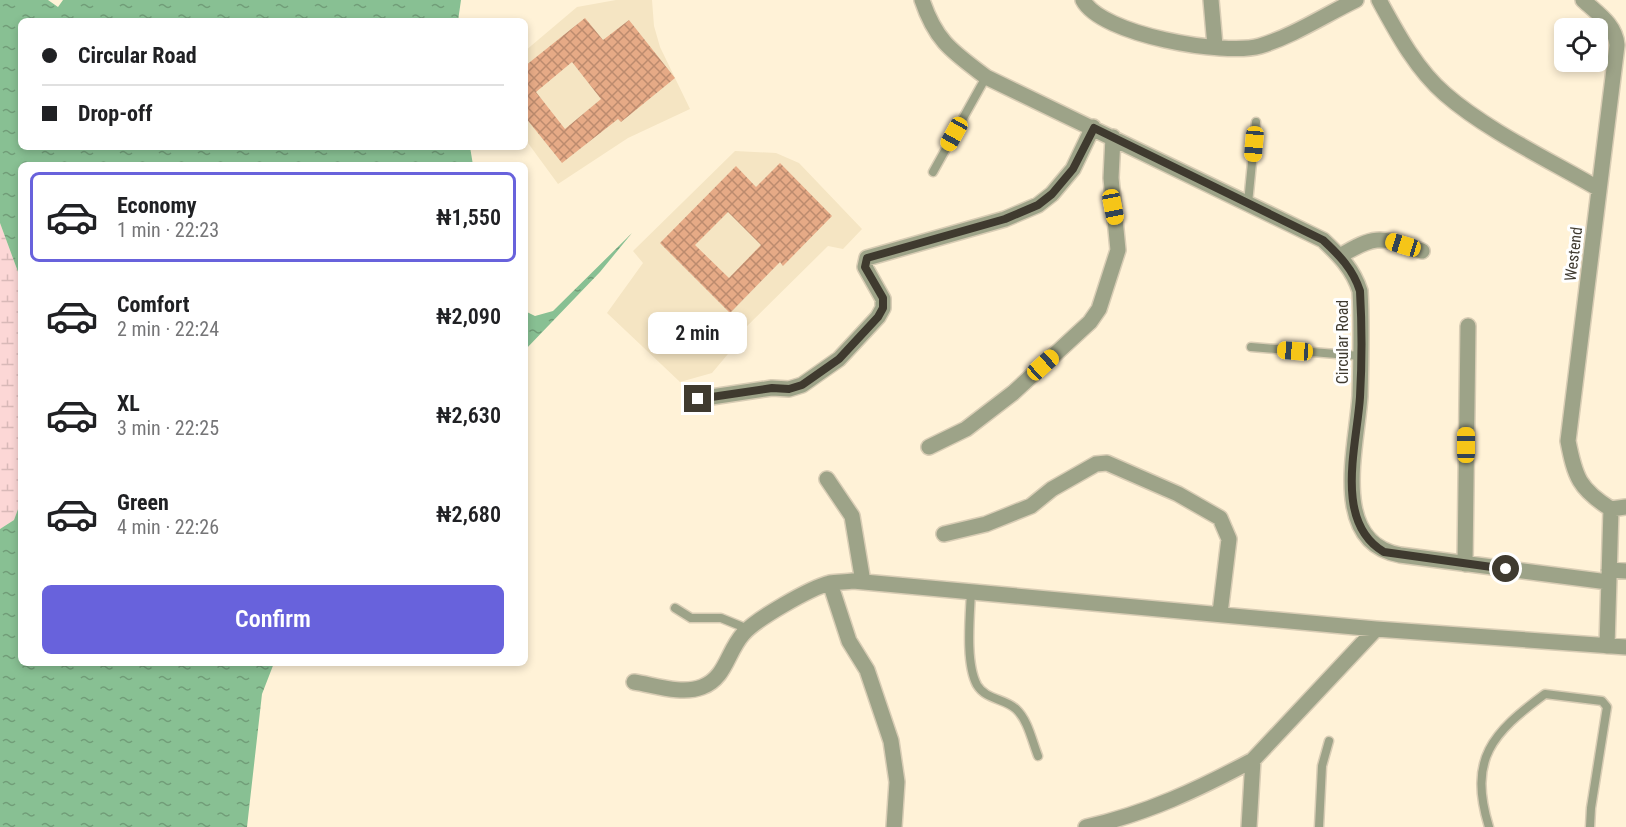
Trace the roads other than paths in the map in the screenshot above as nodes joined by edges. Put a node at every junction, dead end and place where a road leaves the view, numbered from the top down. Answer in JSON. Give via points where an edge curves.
{"nodes":[{"id":1,"x":922,"y":0,"type":"edge"},
{"id":2,"x":1083,"y":0,"type":"edge"},
{"id":3,"x":1210,"y":0,"type":"edge"},
{"id":4,"x":1356,"y":0,"type":"edge"},
{"id":5,"x":1379,"y":0,"type":"edge"},
{"id":6,"x":1583,"y":0,"type":"edge"},
{"id":7,"x":1215,"y":46,"type":"junction"},
{"id":8,"x":986,"y":78,"type":"junction"},
{"id":9,"x":1256,"y":122,"type":"dead end"},
{"id":10,"x":1094,"y":128,"type":"junction"},
{"id":11,"x":1113,"y":136,"type":"junction"},
{"id":12,"x":933,"y":172,"type":"dead end"},
{"id":13,"x":1599,"y":189,"type":"junction"},
{"id":14,"x":1248,"y":203,"type":"junction"},
{"id":15,"x":1422,"y":251,"type":"dead end"},
{"id":16,"x":1340,"y":256,"type":"junction"},
{"id":17,"x":1468,"y":326,"type":"dead end"},
{"id":18,"x":1251,"y":347,"type":"dead end"},
{"id":19,"x":1360,"y":356,"type":"junction"},
{"id":20,"x":698,"y":399,"type":"dead end"},
{"id":21,"x":929,"y":447,"type":"dead end"},
{"id":22,"x":827,"y":479,"type":"dead end"},
{"id":23,"x":1618,"y":508,"type":"edge"},
{"id":24,"x":944,"y":534,"type":"dead end"},
{"id":25,"x":1465,"y":564,"type":"junction"},
{"id":26,"x":1626,"y":571,"type":"edge"},
{"id":27,"x":1609,"y":576,"type":"junction"},
{"id":28,"x":863,"y":582,"type":"junction"},
{"id":29,"x":830,"y":584,"type":"junction"},
{"id":30,"x":971,"y":591,"type":"junction"},
{"id":31,"x":675,"y":608,"type":"dead end"},
{"id":32,"x":1220,"y":613,"type":"junction"},
{"id":33,"x":748,"y":629,"type":"junction"},
{"id":34,"x":1377,"y":629,"type":"junction"},
{"id":35,"x":1607,"y":646,"type":"junction"},
{"id":36,"x":1626,"y":647,"type":"edge"},
{"id":37,"x":634,"y":682,"type":"dead end"},
{"id":38,"x":1329,"y":741,"type":"dead end"},
{"id":39,"x":1038,"y":756,"type":"dead end"},
{"id":40,"x":1252,"y":760,"type":"junction"},
{"id":41,"x":894,"y":827,"type":"edge"},
{"id":42,"x":1086,"y":827,"type":"edge"},
{"id":43,"x":1249,"y":827,"type":"edge"},
{"id":44,"x":1319,"y":827,"type":"edge"},
{"id":45,"x":1489,"y":827,"type":"edge"},
{"id":46,"x":1590,"y":827,"type":"edge"}],
"edges":[{"from":1,"to":8,"type":"street","name":"Circular Road","via":[[950,52]]},
{"from":2,"to":7,"type":"street","via":[[1105,20],[1158,39]]},
{"from":3,"to":7,"type":"street"},
{"from":4,"to":7,"type":"street","via":[[1262,45]]},
{"from":5,"to":13,"type":"street","via":[[1401,40],[1445,94],[1502,133]]},
{"from":6,"to":13,"type":"street","name":"Westend","via":[[1616,34]]},
{"from":8,"to":10,"type":"street","name":"Circular Road"},
{"from":8,"to":12,"type":"lane"},
{"from":9,"to":14,"type":"lane"},
{"from":10,"to":11,"type":"street","name":"Circular Road"},
{"from":10,"to":20,"type":"street","via":[[1073,169],[1038,205],[1005,219],[867,258],[865,267],[883,298],[883,308],[839,359],[814,377],[789,389]]},
{"from":11,"to":14,"type":"street","name":"Circular Road"},
{"from":11,"to":21,"type":"street","via":[[1111,178],[1118,250],[1099,309],[1090,322],[1013,393],[966,429]]},
{"from":13,"to":23,"type":"street","name":"Westend","via":[[1568,441],[1574,474],[1589,496]]},
{"from":14,"to":16,"type":"street","name":"Circular Road","via":[[1323,240]]},
{"from":15,"to":16,"type":"street","via":[[1372,238]]},
{"from":16,"to":19,"type":"street","name":"Circular Road","via":[[1360,291]]},
{"from":17,"to":25,"type":"street"},
{"from":18,"to":19,"type":"lane"},
{"from":19,"to":25,"type":"street","name":"Circular Road","via":[[1351,488],[1366,537],[1384,552]]},
{"from":22,"to":28,"type":"street","via":[[852,516]]},
{"from":23,"to":27,"type":"street"},
{"from":24,"to":32,"type":"street","via":[[986,524],[1031,506],[1096,464],[1107,463],[1178,494],[1220,518],[1229,539]]},
{"from":25,"to":27,"type":"street","name":"Circular Road"},
{"from":26,"to":27,"type":"street","name":"Circular Road"},
{"from":27,"to":35,"type":"street"},
{"from":28,"to":29,"type":"street"},
{"from":28,"to":30,"type":"street"},
{"from":29,"to":33,"type":"street","via":[[810,591]]},
{"from":29,"to":41,"type":"street","via":[[849,640],[867,670],[891,741],[897,782]]},
{"from":30,"to":32,"type":"street"},
{"from":30,"to":39,"type":"lane","via":[[972,671],[978,686],[988,696],[1016,709]]},
{"from":31,"to":33,"type":"lane","via":[[691,618],[721,618]]},
{"from":32,"to":34,"type":"street"},
{"from":33,"to":37,"type":"street","via":[[720,675],[702,687],[685,690]]},
{"from":34,"to":35,"type":"street"},
{"from":34,"to":40,"type":"street"},
{"from":35,"to":36,"type":"street"},
{"from":38,"to":44,"type":"lane","via":[[1322,766]]},
{"from":40,"to":42,"type":"street","via":[[1201,788],[1136,815]]},
{"from":40,"to":43,"type":"street"},
{"from":45,"to":46,"type":"lane","via":[[1480,800],[1484,759],[1496,737],[1545,694],[1602,701],[1607,707]]}]}
